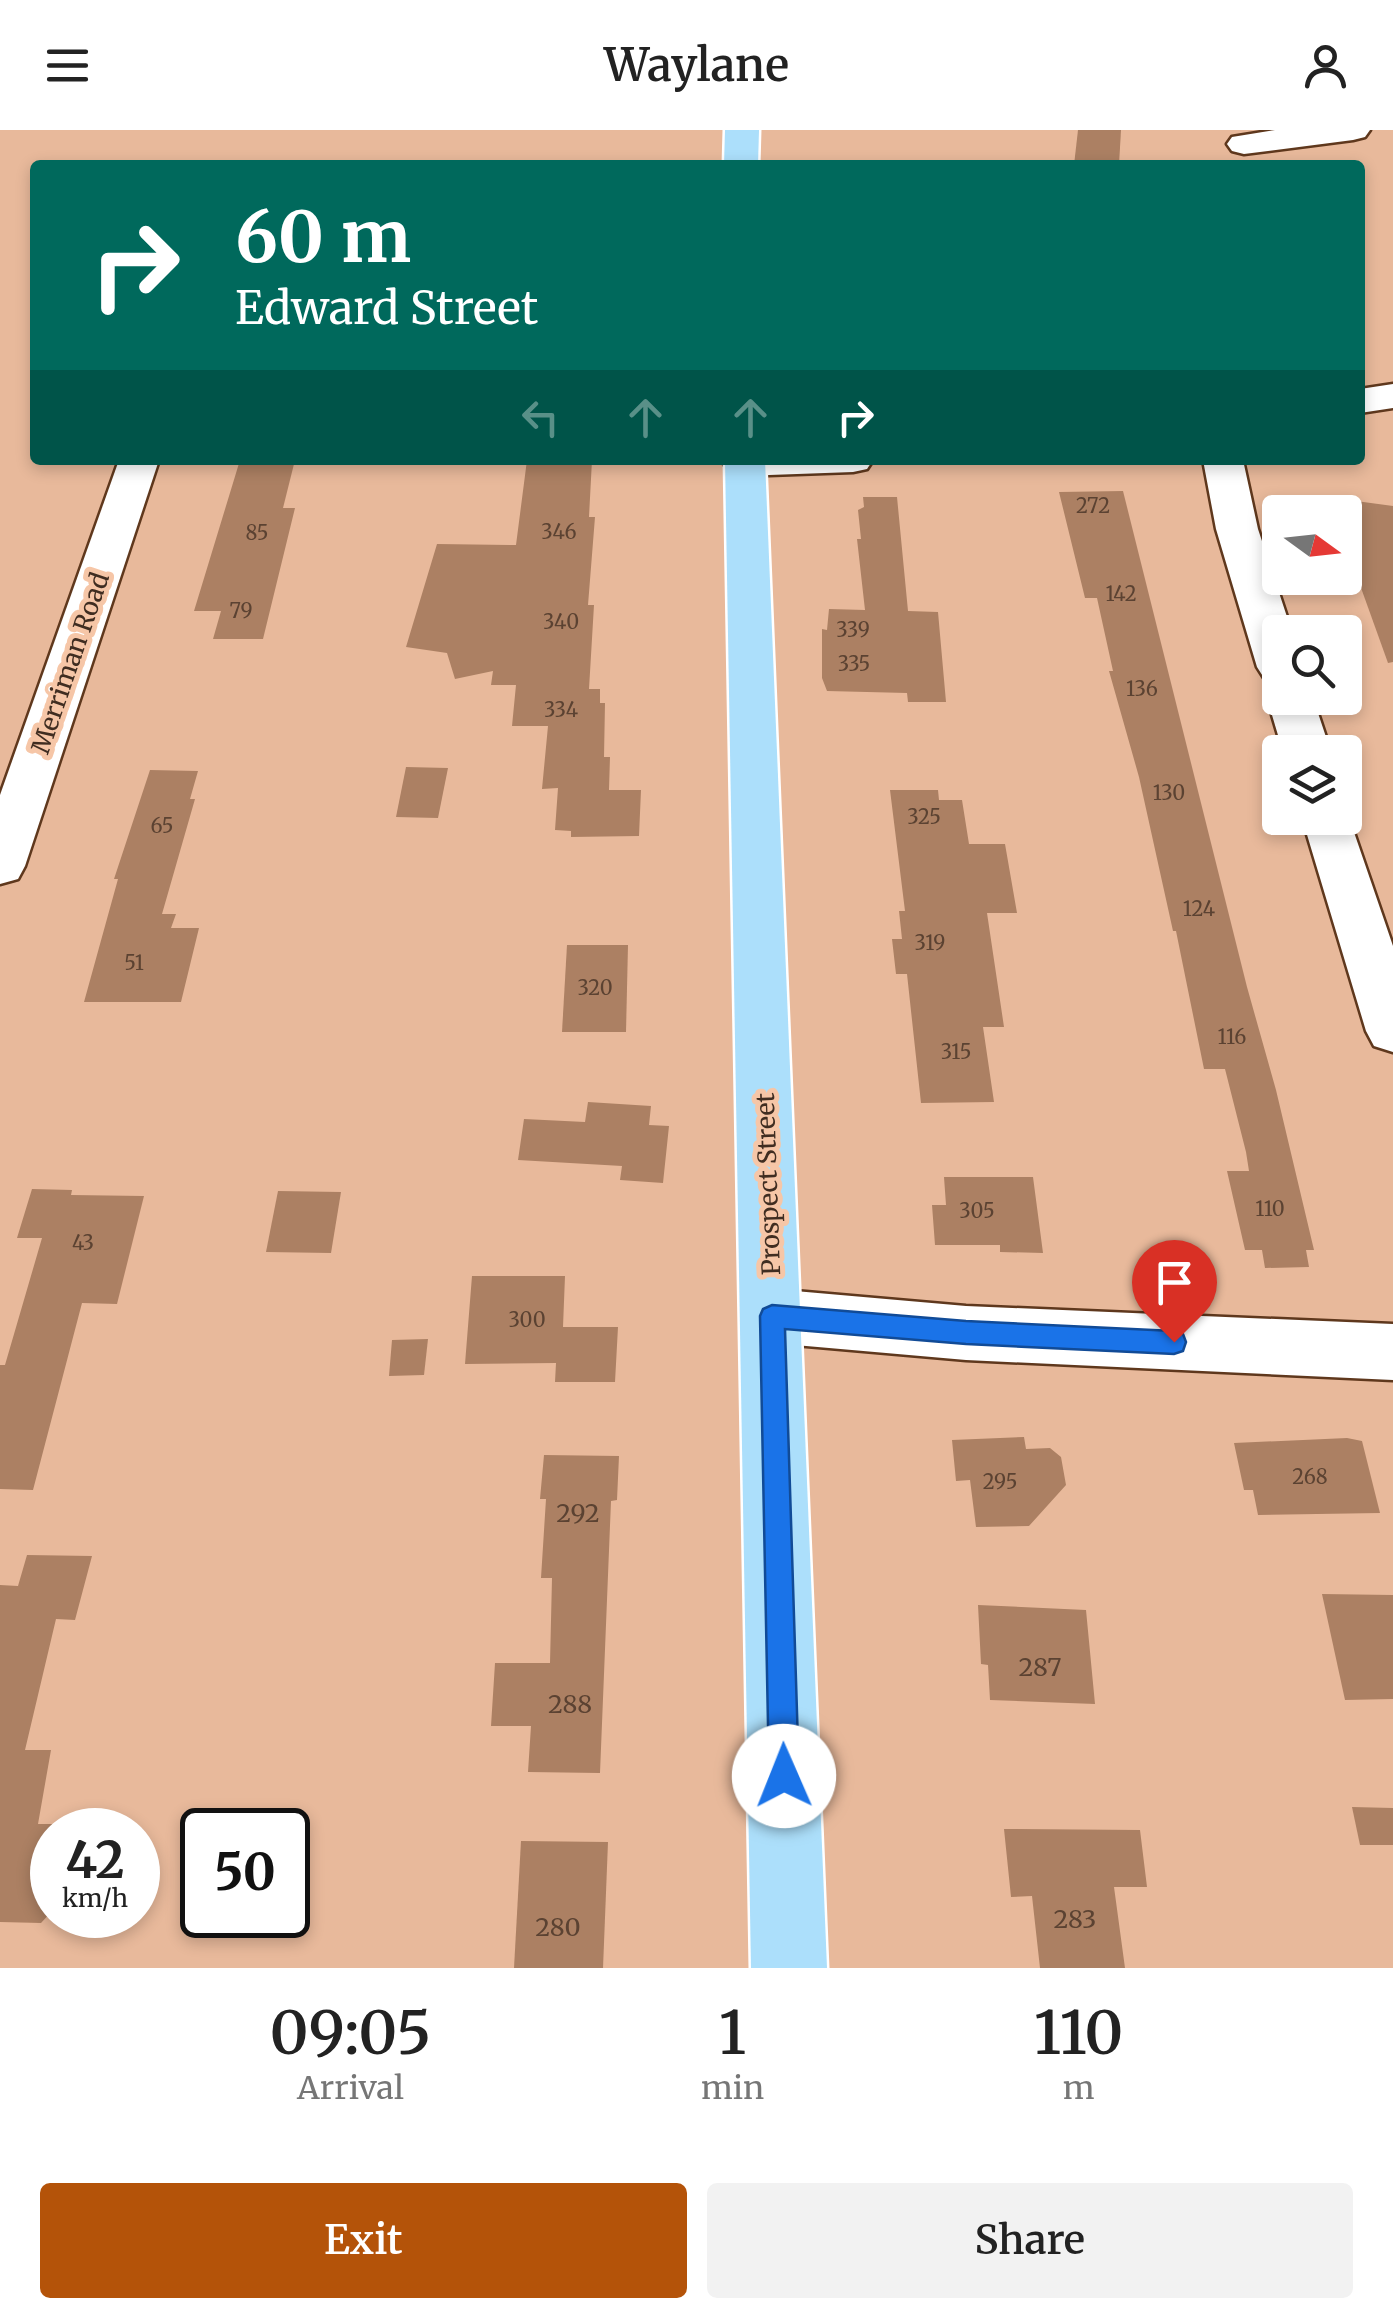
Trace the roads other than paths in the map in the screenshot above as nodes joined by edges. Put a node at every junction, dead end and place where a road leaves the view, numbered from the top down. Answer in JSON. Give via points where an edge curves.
{"nodes":[{"id":1,"x":742,"y":130,"type":"edge"},
{"id":2,"x":1353,"y":130,"type":"edge"},
{"id":3,"x":1244,"y":144,"type":"dead end"},
{"id":4,"x":741,"y":160,"type":"edge"},
{"id":5,"x":1393,"y":396,"type":"edge"},
{"id":6,"x":1365,"y":400,"type":"edge"},
{"id":7,"x":138,"y":465,"type":"edge"},
{"id":8,"x":745,"y":465,"type":"edge"},
{"id":9,"x":1224,"y":465,"type":"edge"},
{"id":10,"x":1264,"y":615,"type":"edge"},
{"id":11,"x":1332,"y":835,"type":"edge"},
{"id":12,"x":0,"y":866,"type":"edge"},
{"id":13,"x":1393,"y":1031,"type":"edge"},
{"id":14,"x":772,"y":1316,"type":"junction"},
{"id":15,"x":1393,"y":1352,"type":"edge"},
{"id":16,"x":789,"y":1968,"type":"edge"}],
"edges":[{"from":1,"to":4,"type":"main road"},
{"from":2,"to":3,"type":"street"},
{"from":5,"to":6,"type":"street"},
{"from":7,"to":12,"type":"street","name":"Merriman Road"},
{"from":8,"to":14,"type":"main road","name":"Prospect Street"},
{"from":9,"to":10,"type":"street"},
{"from":11,"to":13,"type":"street"},
{"from":14,"to":15,"type":"street"},
{"from":14,"to":16,"type":"main road","name":"Prospect Street"}]}
